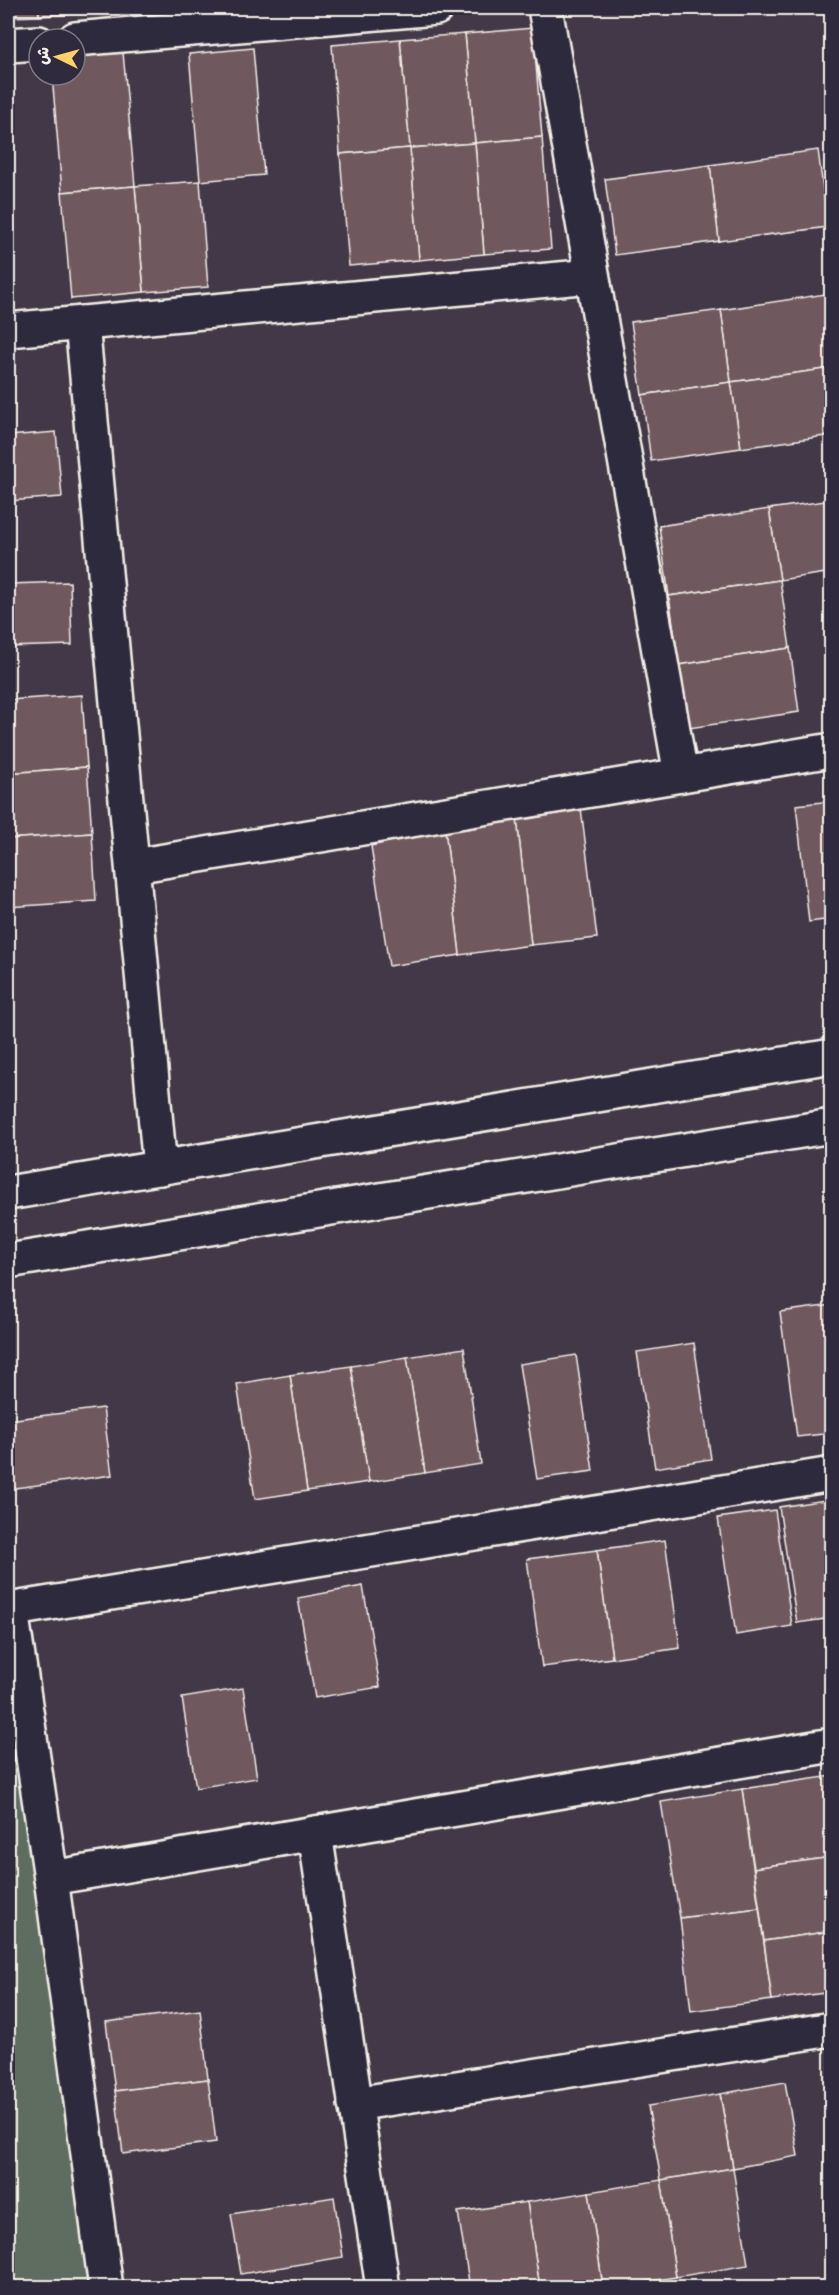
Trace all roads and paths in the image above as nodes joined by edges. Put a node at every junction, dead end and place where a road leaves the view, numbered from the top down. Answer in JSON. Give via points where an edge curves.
{"nodes":[{"id":1,"x":436,"y":8,"type":"edge"},
{"id":2,"x":545,"y":8,"type":"edge"},
{"id":3,"x":87,"y":38,"type":"edge"},
{"id":4,"x":27,"y":44,"type":"edge"},
{"id":5,"x":8,"y":45,"type":"edge"},
{"id":6,"x":592,"y":276,"type":"junction"},
{"id":7,"x":82,"y":323,"type":"junction"},
{"id":8,"x":8,"y":330,"type":"edge"},
{"id":9,"x":831,"y":750,"type":"edge"},
{"id":10,"x":681,"y":775,"type":"junction"},
{"id":11,"x":134,"y":866,"type":"junction"},
{"id":12,"x":831,"y":1056,"type":"edge"},
{"id":13,"x":831,"y":1126,"type":"edge"},
{"id":14,"x":160,"y":1168,"type":"junction"},
{"id":15,"x":8,"y":1193,"type":"edge"},
{"id":16,"x":8,"y":1261,"type":"edge"},
{"id":17,"x":831,"y":1474,"type":"edge"},
{"id":18,"x":9,"y":1610,"type":"edge"},
{"id":19,"x":831,"y":1745,"type":"edge"},
{"id":20,"x":315,"y":1833,"type":"junction"},
{"id":21,"x":51,"y":1878,"type":"junction"},
{"id":22,"x":831,"y":2029,"type":"edge"},
{"id":23,"x":355,"y":2104,"type":"junction"},
{"id":24,"x":106,"y":2288,"type":"edge"},
{"id":25,"x":383,"y":2288,"type":"edge"}],
"edges":[{"from":1,"to":3,"type":"street"},
{"from":2,"to":6,"type":"street"},
{"from":4,"to":5,"type":"street"},
{"from":6,"to":7,"type":"street"},
{"from":6,"to":10,"type":"street"},
{"from":7,"to":8,"type":"street"},
{"from":7,"to":11,"type":"street"},
{"from":9,"to":10,"type":"street"},
{"from":10,"to":11,"type":"street"},
{"from":11,"to":14,"type":"street"},
{"from":12,"to":14,"type":"street"},
{"from":13,"to":16,"type":"street"},
{"from":14,"to":15,"type":"street"},
{"from":17,"to":18,"type":"street"},
{"from":18,"to":21,"type":"street"},
{"from":19,"to":20,"type":"street"},
{"from":20,"to":21,"type":"street"},
{"from":20,"to":23,"type":"street"},
{"from":21,"to":24,"type":"street"},
{"from":22,"to":23,"type":"street"},
{"from":23,"to":25,"type":"street"}]}
